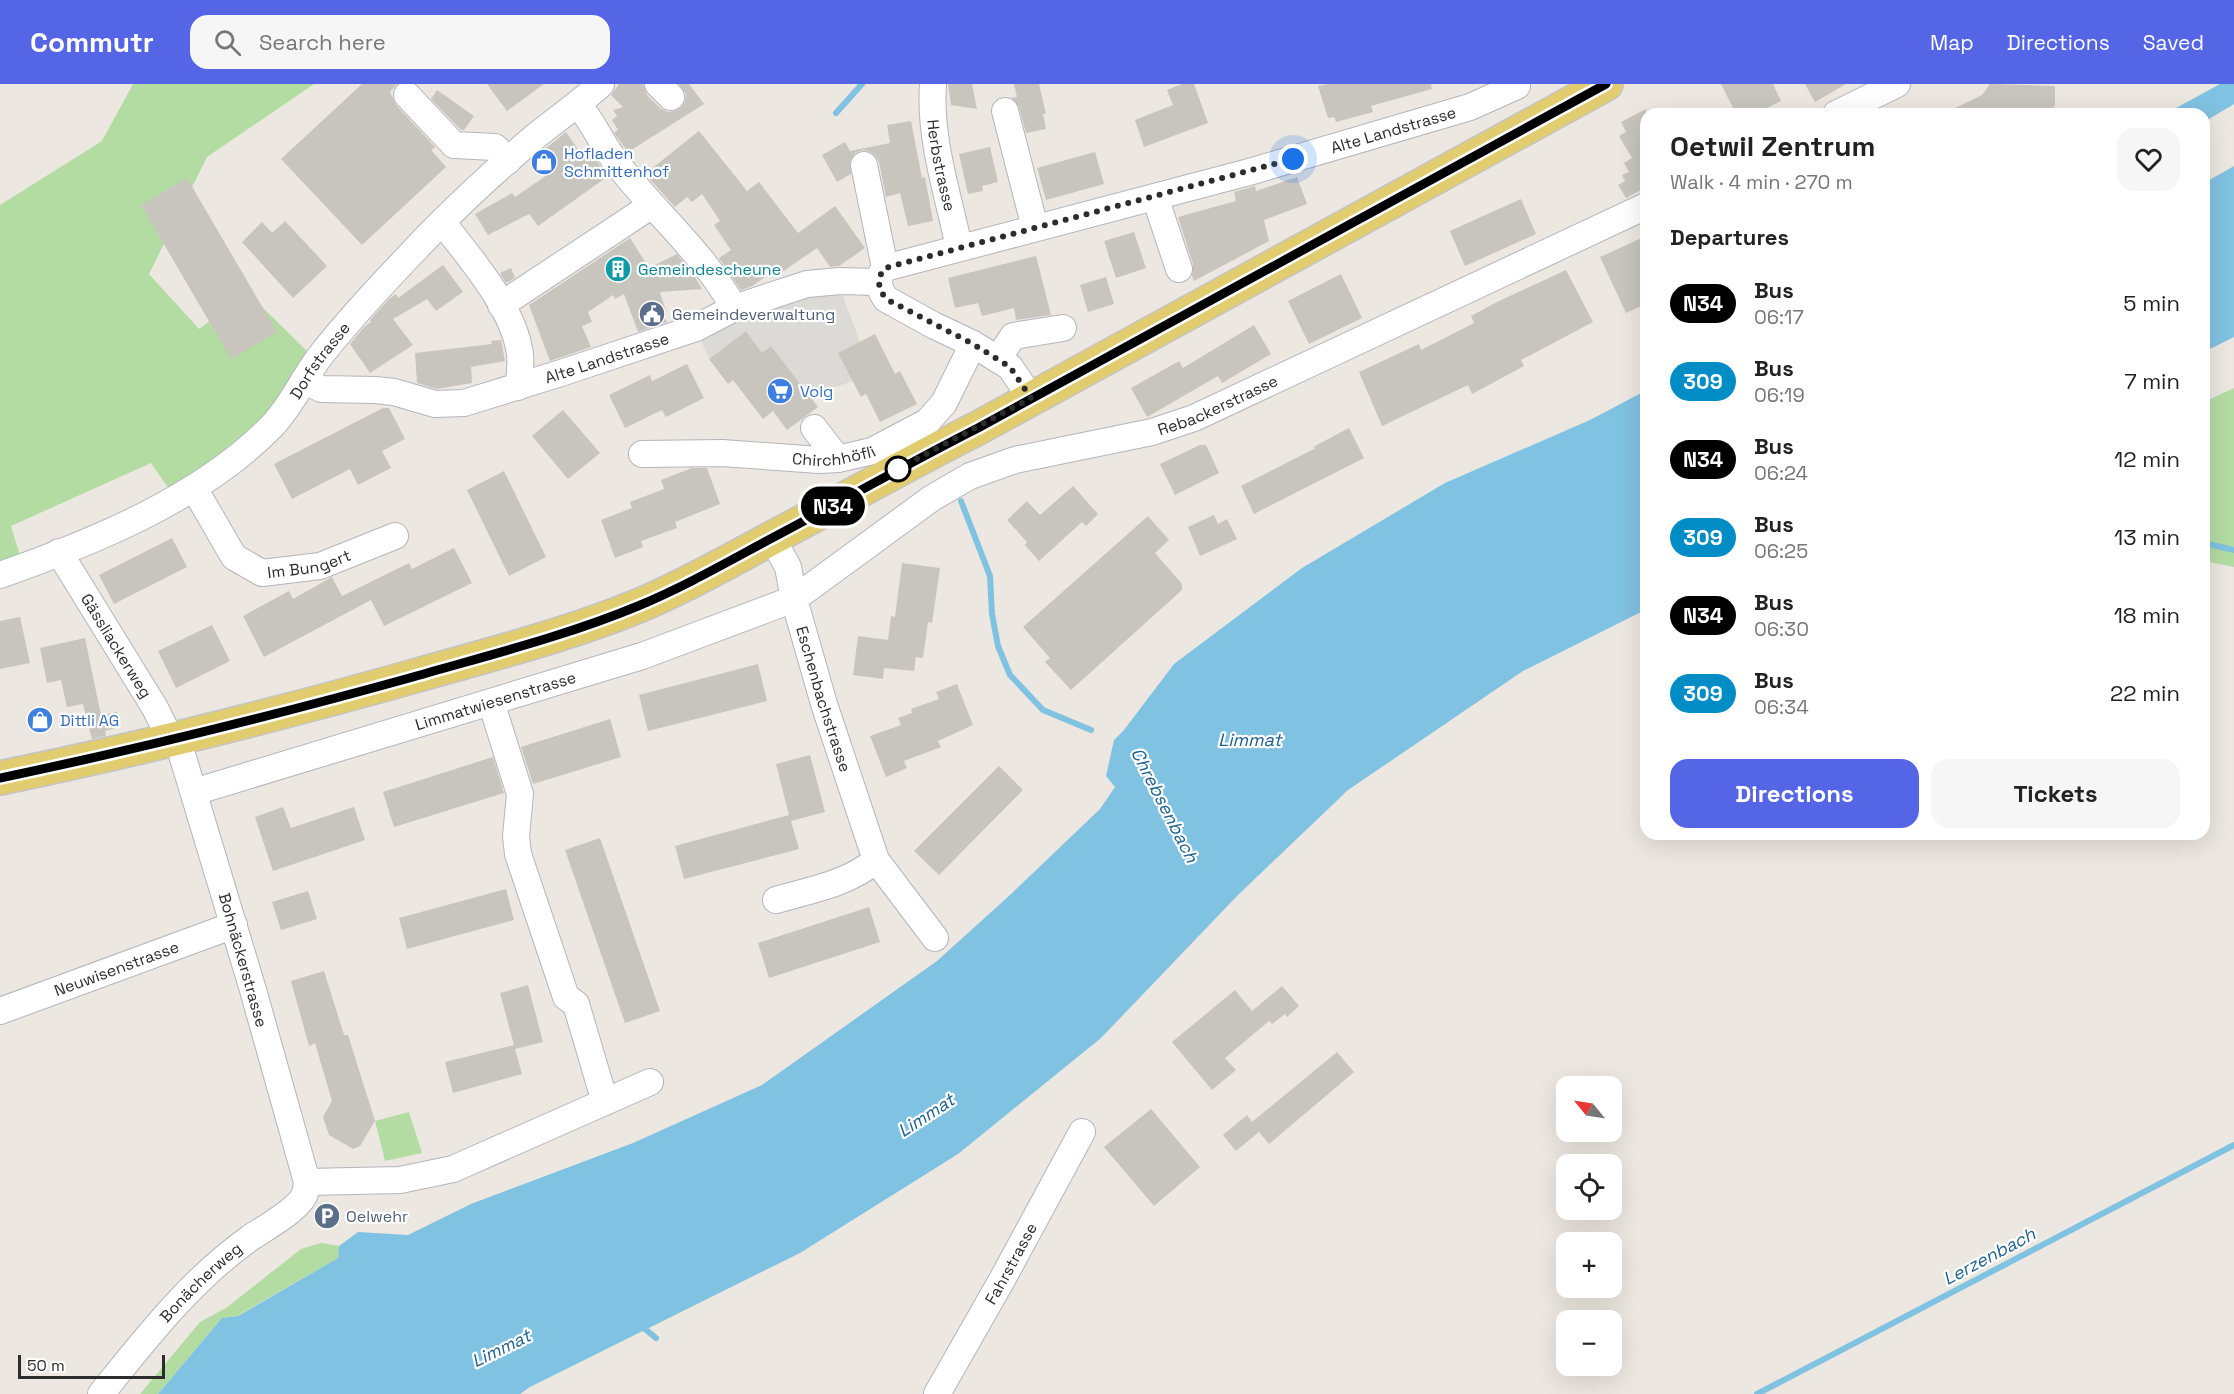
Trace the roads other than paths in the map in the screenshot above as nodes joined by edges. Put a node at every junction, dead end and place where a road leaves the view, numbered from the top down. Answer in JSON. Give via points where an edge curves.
{"nodes":[{"id":1,"x":601,"y":84,"type":"edge"},
{"id":2,"x":933,"y":84,"type":"edge"},
{"id":3,"x":1606,"y":84,"type":"edge"},
{"id":4,"x":1897,"y":84,"type":"edge"},
{"id":5,"x":1517,"y":86,"type":"dead end"},
{"id":6,"x":407,"y":96,"type":"dead end"},
{"id":7,"x":578,"y":105,"type":"junction"},
{"id":8,"x":1848,"y":108,"type":"edge"},
{"id":9,"x":1005,"y":111,"type":"dead end"},
{"id":10,"x":508,"y":160,"type":"junction"},
{"id":11,"x":864,"y":165,"type":"dead end"},
{"id":12,"x":1155,"y":197,"type":"junction"},
{"id":13,"x":652,"y":205,"type":"junction"},
{"id":14,"x":1640,"y":209,"type":"edge"},
{"id":15,"x":442,"y":222,"type":"junction"},
{"id":16,"x":1035,"y":228,"type":"junction"},
{"id":17,"x":959,"y":247,"type":"junction"},
{"id":18,"x":1179,"y":269,"type":"dead end"},
{"id":19,"x":882,"y":275,"type":"junction"},
{"id":20,"x":501,"y":305,"type":"junction"},
{"id":21,"x":734,"y":308,"type":"junction"},
{"id":22,"x":1063,"y":328,"type":"dead end"},
{"id":23,"x":973,"y":344,"type":"junction"},
{"id":24,"x":998,"y":359,"type":"junction"},
{"id":25,"x":304,"y":380,"type":"junction"},
{"id":26,"x":518,"y":387,"type":"junction"},
{"id":27,"x":1031,"y":398,"type":"junction"},
{"id":28,"x":814,"y":428,"type":"dead end"},
{"id":29,"x":642,"y":454,"type":"dead end"},
{"id":30,"x":838,"y":459,"type":"junction"},
{"id":31,"x":194,"y":488,"type":"junction"},
{"id":32,"x":395,"y":536,"type":"dead end"},
{"id":33,"x":772,"y":538,"type":"junction"},
{"id":34,"x":59,"y":552,"type":"junction"},
{"id":35,"x":0,"y":575,"type":"edge"},
{"id":36,"x":794,"y":599,"type":"junction"},
{"id":37,"x":491,"y":702,"type":"junction"},
{"id":38,"x":174,"y":739,"type":"junction"},
{"id":39,"x":0,"y":778,"type":"edge"},
{"id":40,"x":194,"y":792,"type":"junction"},
{"id":41,"x":876,"y":860,"type":"junction"},
{"id":42,"x":776,"y":900,"type":"dead end"},
{"id":43,"x":234,"y":925,"type":"junction"},
{"id":44,"x":935,"y":938,"type":"dead end"},
{"id":45,"x":0,"y":1011,"type":"edge"},
{"id":46,"x":650,"y":1082,"type":"dead end"},
{"id":47,"x":605,"y":1102,"type":"junction"},
{"id":48,"x":1082,"y":1132,"type":"dead end"},
{"id":49,"x":307,"y":1182,"type":"junction"},
{"id":50,"x":101,"y":1394,"type":"edge"},
{"id":51,"x":937,"y":1394,"type":"edge"}],
"edges":[{"from":1,"to":7,"type":"street","name":"Dorfstrasse"},
{"from":2,"to":17,"type":"street","name":"Herbstrasse","via":[[931,109]]},
{"from":3,"to":27,"type":"main road"},
{"from":4,"to":8,"type":"street"},
{"from":5,"to":12,"type":"street","name":"Alte Landstrasse","via":[[1470,107]]},
{"from":6,"to":10,"type":"street","via":[[454,145],[495,147]]},
{"from":7,"to":10,"type":"street","name":"Dorfstrasse"},
{"from":7,"to":13,"type":"street","via":[[612,157]]},
{"from":9,"to":16,"type":"street"},
{"from":10,"to":15,"type":"street","name":"Dorfstrasse"},
{"from":11,"to":19,"type":"street"},
{"from":12,"to":16,"type":"street","name":"Alte Landstrasse"},
{"from":12,"to":18,"type":"street"},
{"from":13,"to":20,"type":"street"},
{"from":13,"to":21,"type":"street","via":[[710,270]]},
{"from":14,"to":36,"type":"street","name":"Rebackerstrasse","via":[[1194,418],[1152,432],[1015,460],[970,476],[932,498]]},
{"from":15,"to":20,"type":"street"},
{"from":15,"to":25,"type":"street","name":"Dorfstrasse","via":[[351,319]]},
{"from":16,"to":17,"type":"street","name":"Alte Landstrasse"},
{"from":17,"to":19,"type":"street","name":"Alte Landstrasse"},
{"from":19,"to":21,"type":"street","name":"Alte Landstrasse","via":[[807,284]]},
{"from":19,"to":23,"type":"street","via":[[881,292],[886,299]]},
{"from":20,"to":26,"type":"street","via":[[515,333],[520,355]]},
{"from":21,"to":26,"type":"street","name":"Alte Landstrasse","via":[[696,328]]},
{"from":22,"to":24,"type":"street","via":[[1013,336]]},
{"from":23,"to":24,"type":"street"},
{"from":23,"to":30,"type":"street","name":"Chirchhöfli","via":[[944,403],[927,422],[872,452]]},
{"from":24,"to":27,"type":"street","via":[[1010,367]]},
{"from":25,"to":26,"type":"street","name":"Alte Landstrasse","via":[[321,390],[394,392],[435,404],[464,403]]},
{"from":25,"to":31,"type":"street","name":"Dorfstrasse","via":[[274,424],[229,464]]},
{"from":27,"to":33,"type":"main road"},
{"from":28,"to":30,"type":"street"},
{"from":29,"to":30,"type":"street","name":"Chirchhöfli","via":[[722,453]]},
{"from":31,"to":32,"type":"street","name":"Im Bungert","via":[[234,557],[262,573],[320,566]]},
{"from":31,"to":34,"type":"street","name":"Dorfstrasse","via":[[117,528]]},
{"from":33,"to":36,"type":"street","name":"Eschenbachstrasse","via":[[788,567]]},
{"from":33,"to":38,"type":"main road","via":[[687,585],[556,636]]},
{"from":34,"to":35,"type":"street","name":"Dorfstrasse"},
{"from":34,"to":38,"type":"street","name":"Gässliackerweg"},
{"from":36,"to":37,"type":"street","name":"Limmatwiesenstrasse","via":[[642,656]]},
{"from":36,"to":41,"type":"street","name":"Eschenbachstrasse"},
{"from":37,"to":40,"type":"street","name":"Limmatwiesenstrasse"},
{"from":37,"to":47,"type":"street","via":[[520,794],[518,854],[566,998],[576,1004]]},
{"from":38,"to":39,"type":"main road"},
{"from":38,"to":40,"type":"street","name":"Bohnäckerstrasse"},
{"from":40,"to":43,"type":"street","name":"Bohnäckerstrasse"},
{"from":41,"to":42,"type":"street","via":[[844,880]]},
{"from":41,"to":44,"type":"street","name":"Eschenbachstrasse"},
{"from":43,"to":45,"type":"street","name":"Neuwisenstrasse"},
{"from":43,"to":49,"type":"street","name":"Bohnäckerstrasse"},
{"from":46,"to":47,"type":"street"},
{"from":47,"to":49,"type":"street","via":[[453,1169],[400,1180]]},
{"from":48,"to":51,"type":"street","name":"Fahrstrasse"},
{"from":49,"to":50,"type":"street","name":"Bonächerweg","via":[[298,1204],[194,1285]]}]}
